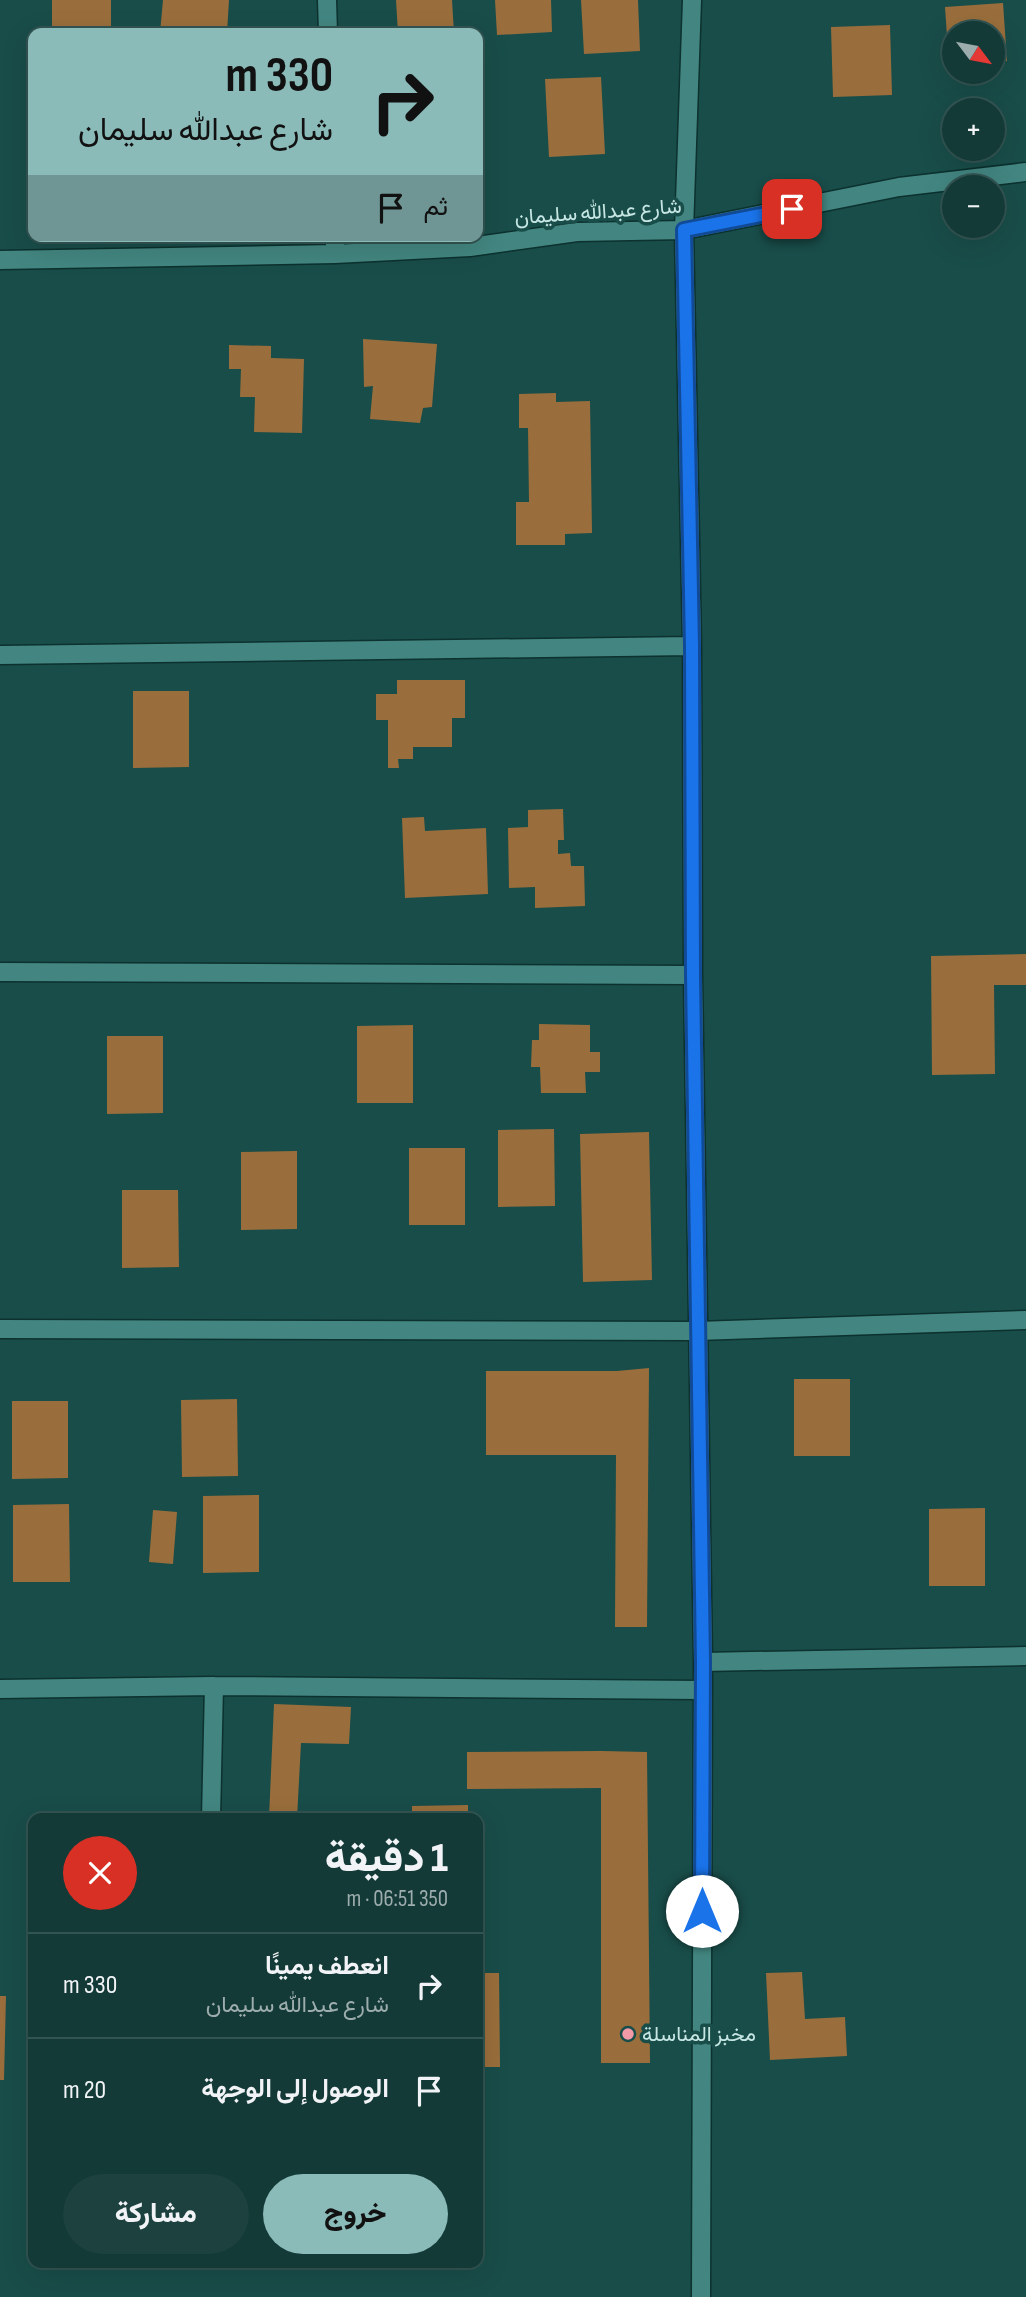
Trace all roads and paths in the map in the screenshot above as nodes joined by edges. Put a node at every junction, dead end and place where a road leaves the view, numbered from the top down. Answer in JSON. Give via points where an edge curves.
{"nodes":[{"id":1,"x":327,"y":0,"type":"edge"},
{"id":2,"x":692,"y":0,"type":"edge"},
{"id":3,"x":328,"y":28,"type":"edge"},
{"id":4,"x":1026,"y":172,"type":"edge"},
{"id":5,"x":684,"y":230,"type":"junction"},
{"id":6,"x":335,"y":245,"type":"edge"},
{"id":7,"x":0,"y":260,"type":"edge"},
{"id":8,"x":692,"y":646,"type":"junction"},
{"id":9,"x":0,"y":655,"type":"edge"},
{"id":10,"x":0,"y":972,"type":"edge"},
{"id":11,"x":693,"y":975,"type":"junction"},
{"id":12,"x":1026,"y":1320,"type":"edge"},
{"id":13,"x":0,"y":1329,"type":"edge"},
{"id":14,"x":698,"y":1331,"type":"junction"},
{"id":15,"x":1026,"y":1656,"type":"edge"},
{"id":16,"x":703,"y":1662,"type":"junction"},
{"id":17,"x":214,"y":1686,"type":"junction"},
{"id":18,"x":0,"y":1689,"type":"edge"},
{"id":19,"x":702,"y":1690,"type":"junction"},
{"id":20,"x":211,"y":1813,"type":"edge"},
{"id":21,"x":701,"y":2297,"type":"edge"}],
"edges":[{"from":1,"to":3,"type":"street"},
{"from":2,"to":5,"type":"street"},
{"from":4,"to":5,"type":"street","name":"شارع عبدالله سليمان","via":[[900,187]]},
{"from":5,"to":6,"type":"street","name":"شارع عبدالله سليمان","via":[[577,232],[470,247]]},
{"from":5,"to":8,"type":"street"},
{"from":6,"to":7,"type":"street","name":"شارع عبدالله سليمان"},
{"from":8,"to":9,"type":"street"},
{"from":8,"to":11,"type":"street"},
{"from":10,"to":11,"type":"street"},
{"from":11,"to":14,"type":"street"},
{"from":12,"to":14,"type":"street"},
{"from":13,"to":14,"type":"street"},
{"from":14,"to":16,"type":"street"},
{"from":15,"to":16,"type":"street"},
{"from":16,"to":19,"type":"street"},
{"from":17,"to":18,"type":"street"},
{"from":17,"to":19,"type":"street"},
{"from":17,"to":20,"type":"street"},
{"from":19,"to":21,"type":"street"}]}
